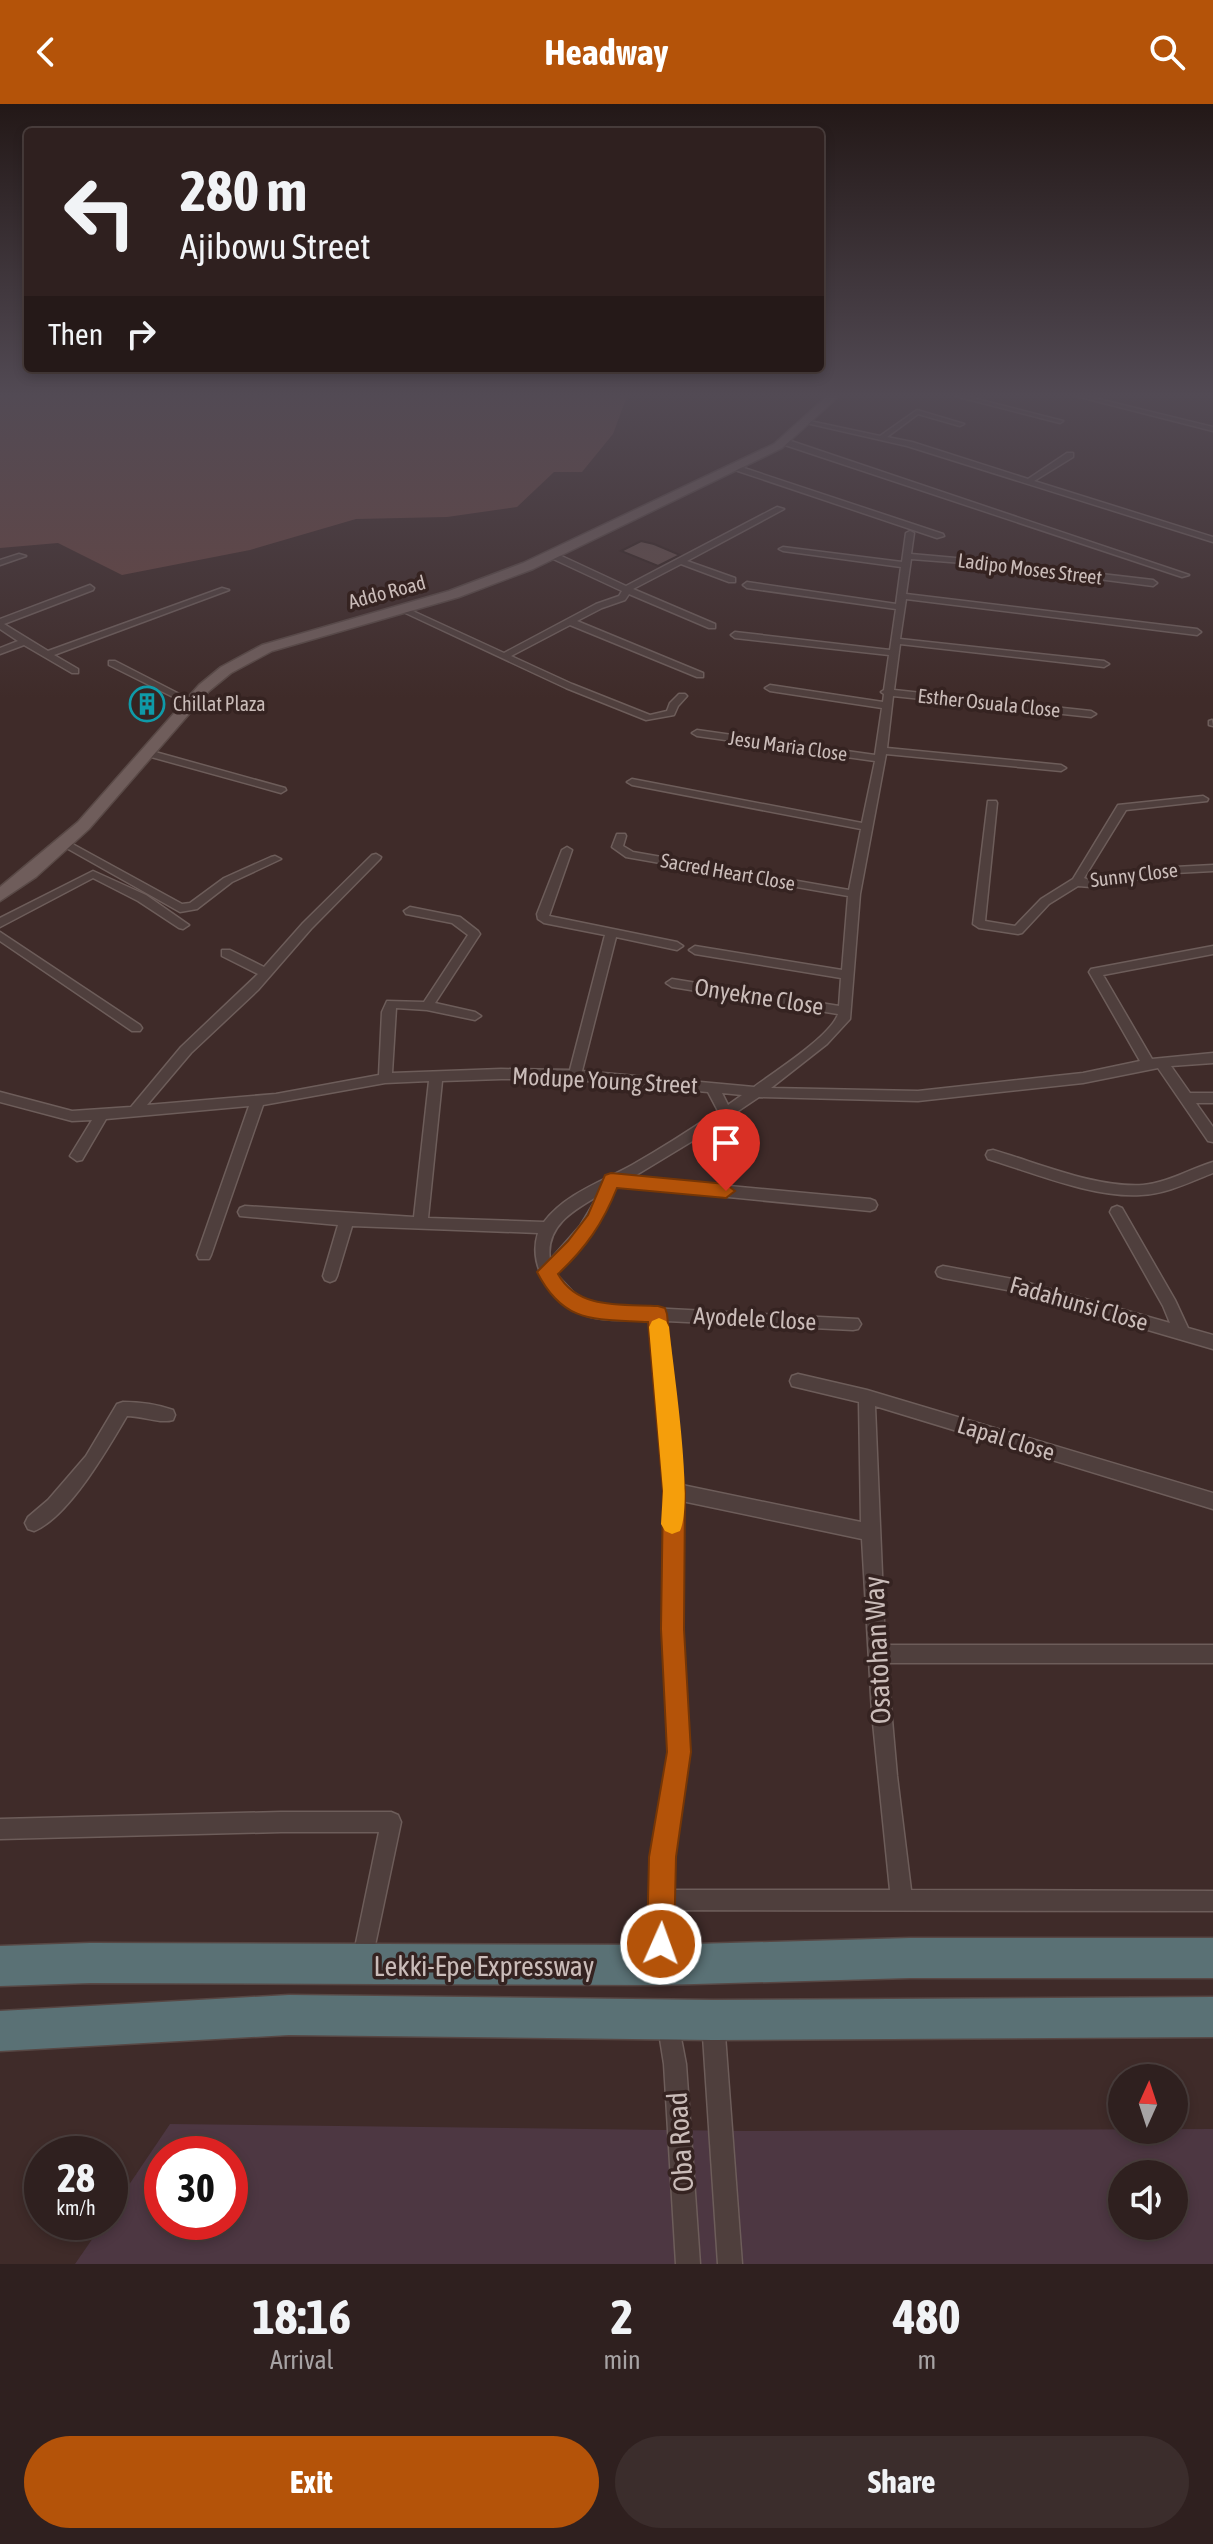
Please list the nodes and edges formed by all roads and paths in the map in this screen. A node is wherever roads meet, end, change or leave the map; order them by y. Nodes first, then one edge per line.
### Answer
1 (660, 497) edge
2 (673, 497) edge
3 (824, 497) edge
4 (950, 497) edge
5 (1075, 497) edge
6 (780, 509) dead end
7 (910, 533) dead end
8 (940, 536) dead end
9 (1213, 540) edge
10 (783, 549) dead end
11 (552, 555) junction
12 (22, 556) dead end
13 (907, 561) junction
14 (682, 562) junction
15 (0, 563) edge
16 (1185, 575) dead end
17 (732, 580) dead end
18 (1153, 583) dead end
19 (747, 585) dead end
20 (90, 588) dead end
21 (627, 589) junction
22 (225, 590) dead end
23 (901, 602) junction
24 (401, 609) junction
25 (571, 622) junction
26 (0, 623) edge
27 (712, 626) dead end
28 (1197, 632) dead end
29 (735, 635) dead end
30 (25, 642) junction
31 (894, 647) junction
32 (0, 651) edge
33 (46, 655) junction
34 (505, 656) junction
35 (112, 663) dead end
36 (1104, 664) dead end
37 (75, 671) dead end
38 (700, 675) dead end
39 (770, 688) dead end
40 (682, 696) dead end
41 (885, 698) junction
42 (184, 699) junction
43 (1091, 714) dead end
44 (697, 733) dead end
45 (148, 753) junction
46 (880, 754) junction
47 (1061, 768) dead end
48 (632, 782) dead end
49 (281, 790) dead end
50 (1203, 799) dead end
51 (992, 803) dead end
52 (865, 827) junction
53 (621, 836) dead end
54 (67, 844) junction
55 (567, 850) dead end
56 (376, 857) dead end
57 (275, 859) dead end
58 (1213, 868) edge
59 (1079, 881) junction
60 (0, 885) edge
61 (854, 894) junction
62 (0, 895) edge
63 (410, 911) dead end
64 (0, 923) edge
65 (183, 925) dead end
66 (611, 933) junction
67 (0, 936) edge
68 (677, 946) dead end
69 (695, 950) dead end
70 (1213, 950) edge
71 (226, 953) dead end
72 (266, 973) junction
73 (847, 975) junction
74 (672, 983) dead end
75 (427, 1006) junction
76 (846, 1011) junction
77 (475, 1016) dead end
78 (136, 1028) dead end
79 (1213, 1058) edge
80 (1154, 1063) junction
81 (575, 1075) junction
82 (436, 1077) junction
83 (385, 1078) junction
84 (712, 1087) junction
85 (760, 1092) junction
86 (0, 1097) edge
87 (1187, 1098) junction
88 (1213, 1098) edge
89 (258, 1100) junction
90 (136, 1110) junction
91 (726, 1113) junction
92 (102, 1114) junction
93 (1213, 1137) edge
94 (993, 1155) dead end
95 (77, 1156) dead end
96 (1213, 1167) edge
97 (611, 1180) junction
98 (870, 1205) dead end
99 (245, 1212) dead end
100 (1117, 1212) dead end
101 (347, 1220) junction
102 (420, 1223) junction
103 (547, 1228) junction
104 (204, 1255) dead end
105 (547, 1272) junction
106 (943, 1272) dead end
107 (330, 1276) dead end
108 (658, 1314) junction
109 (853, 1324) dead end
110 (1182, 1333) junction
111 (1213, 1342) edge
112 (798, 1381) dead end
113 (867, 1397) junction
114 (167, 1415) dead end
115 (674, 1491) junction
116 (1213, 1501) edge
117 (34, 1523) dead end
118 (869, 1532) junction
119 (877, 1654) junction
120 (1213, 1654) edge
121 (0, 1829) edge
122 (662, 1900) junction
123 (902, 1901) junction
124 (1213, 1901) edge
125 (0, 1957) edge
126 (1213, 1958) edge
127 (90, 1963) junction
128 (660, 1965) junction
129 (0, 1966) edge
130 (362, 1966) junction
131 (0, 2013) edge
132 (1213, 2017) edge
133 (220, 2019) junction
134 (668, 2020) junction
135 (713, 2020) junction
136 (0, 2031) edge
137 (688, 2264) edge
138 (730, 2264) edge

1 - 42 main road, Addo Road
2 - 11 main road, Addo Road
3 - 8 street
4 - 16 street
5 - 9 street
6 - 14 street
7 - 13 street
10 - 13 street, Ladipo Moses Street
11 - 21 street
11 - 24 main road, Addo Road
12 - 15 street
13 - 18 street, Ladipo Moses Street
13 - 23 street
14 - 17 street
14 - 21 street
19 - 23 street
20 - 26 street
21 - 25 street
21 - 27 street
22 - 33 street
23 - 28 street
23 - 31 street
24 - 34 street
24 - 45 main road, Addo Road
25 - 34 street
25 - 38 street
26 - 30 street
29 - 31 street
30 - 32 street
30 - 33 street
31 - 36 street
31 - 41 street
33 - 37 street
34 - 40 street
35 - 42 street
39 - 41 street, Esther Osuala Close
41 - 43 street, Esther Osuala Close
41 - 46 street
42 - 60 main road, Addo Road
44 - 46 street, Jesu Maria Close
45 - 49 street
45 - 54 main road, Addo Road
46 - 47 street, Jesu Maria Close
46 - 52 street
48 - 52 street
50 - 59 street, Sunny Close
51 - 59 street
52 - 61 street
53 - 61 street, Sacred Heart Close
54 - 57 street
54 - 62 main road, Addo Road
55 - 66 street
56 - 72 street
58 - 59 street, Sunny Close
61 - 73 street
63 - 75 street
64 - 65 street
66 - 68 street
66 - 81 street
67 - 78 street
69 - 73 street
70 - 80 street
71 - 72 street
72 - 90 street
73 - 76 street
74 - 76 street, Onyekne Close
75 - 77 street
75 - 83 street
76 - 85 street
79 - 80 street, Modupe Young Street
80 - 85 street, Modupe Young Street
80 - 87 street
81 - 82 street, Modupe Young Street
81 - 84 street, Modupe Young Street
82 - 83 street, Modupe Young Street
82 - 102 street
83 - 89 street, Modupe Young Street
84 - 85 street, Modupe Young Street
84 - 91 street
85 - 91 street
86 - 92 street, Modupe Young Street
87 - 88 street
87 - 93 street
89 - 90 street, Modupe Young Street
89 - 104 street
90 - 92 street, Modupe Young Street
91 - 97 street
92 - 95 street
94 - 96 street
97 - 98 street
97 - 103 street
97 - 105 street
99 - 101 street
100 - 110 street
101 - 102 street
101 - 107 street
102 - 103 street
103 - 105 street
105 - 108 street, Ayodele Close
106 - 110 street, Fadahunsi Close
108 - 109 street, Ayodele Close
108 - 115 street
110 - 111 street, Fadahunsi Close
112 - 113 street, Lapal Close
113 - 116 street, Lapal Close
113 - 118 street, Osatohan Way
114 - 117 street
115 - 118 street
115 - 122 street
118 - 119 street, Osatohan Way
119 - 120 street
119 - 123 street, Osatohan Way
121 - 130 street
122 - 123 street
122 - 128 street
123 - 124 street
125 - 127 highway
126 - 128 highway, Lekki-Epe Expressway
127 - 129 highway
127 - 130 highway, Lekki-Epe Expressway
128 - 130 highway, Lekki-Epe Expressway
131 - 133 highway
132 - 135 highway, Lekki-Epe Expressway
133 - 134 highway, Lekki-Epe Expressway
133 - 136 highway
134 - 135 highway, Lekki-Epe Expressway
134 - 137 street, Oba Road
135 - 138 street, Oba Road

